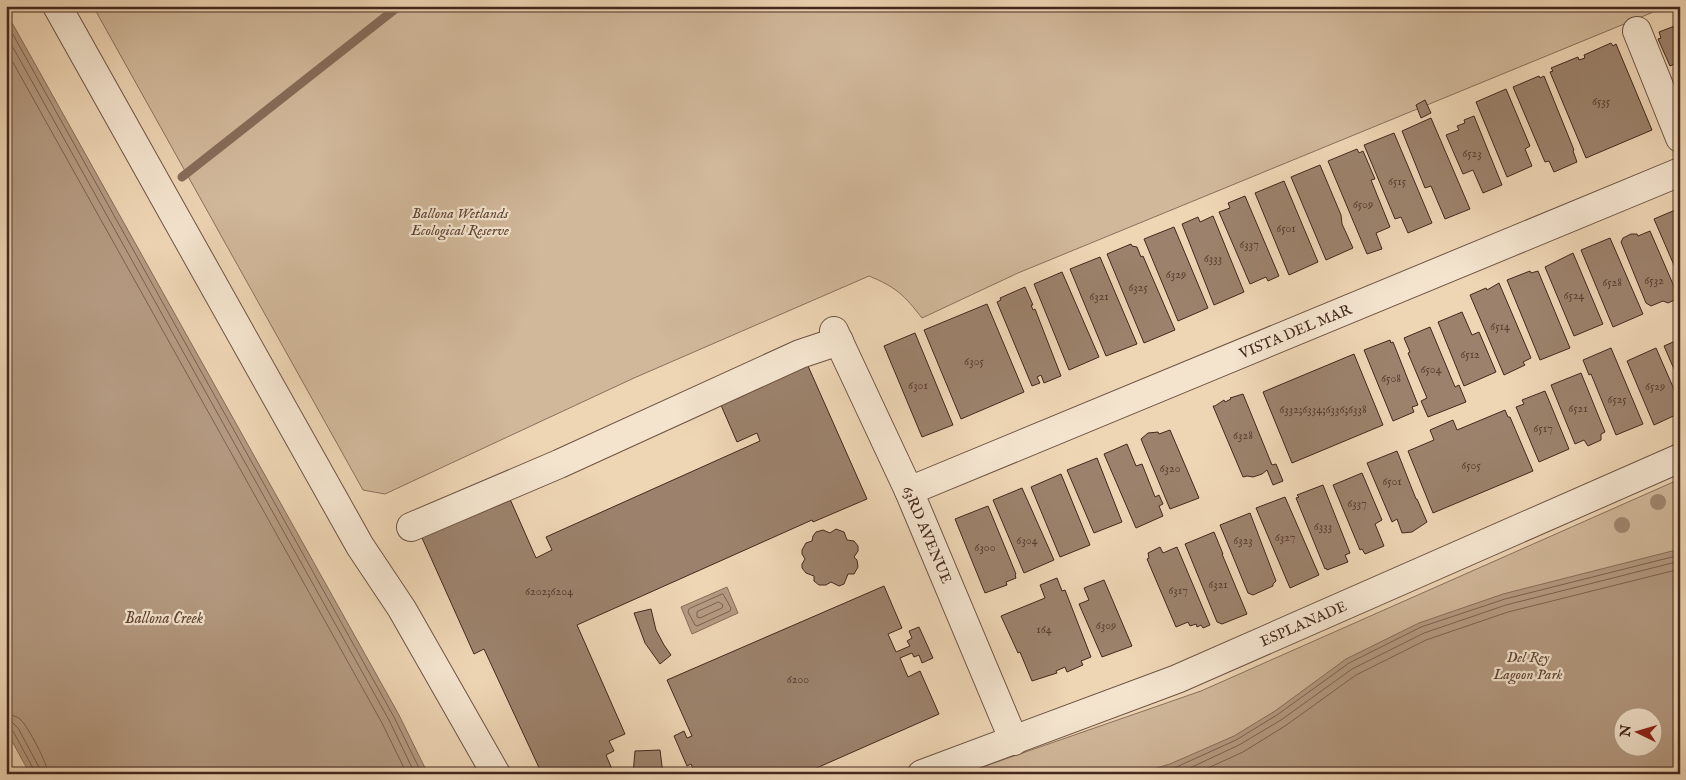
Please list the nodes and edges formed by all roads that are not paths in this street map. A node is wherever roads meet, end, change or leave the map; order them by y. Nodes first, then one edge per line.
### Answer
1 (57, 6) edge
2 (1637, 31) dead end
3 (1680, 138) edge
4 (1680, 172) edge
5 (1680, 458) edge
6 (909, 490) junction
7 (411, 527) dead end
8 (1014, 741) junction
9 (496, 774) edge
10 (922, 774) edge

1 - 9 street
2 - 3 street
4 - 6 street, VISTA DEL MAR
5 - 8 street, ESPLANADE
6 - 7 street, 63RD AVENUE
6 - 8 street, 63RD AVENUE
8 - 10 street, ESPLANADE

